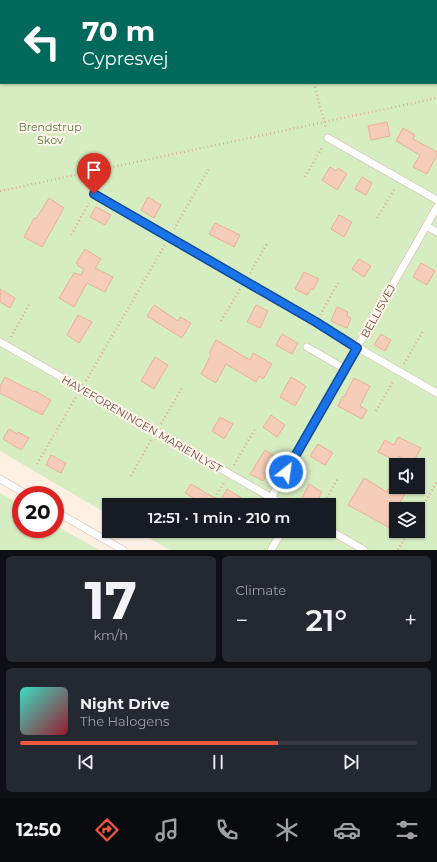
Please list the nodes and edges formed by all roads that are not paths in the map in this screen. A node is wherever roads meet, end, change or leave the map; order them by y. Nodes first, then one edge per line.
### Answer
1 (328, 138) road end
2 (94, 194) road end
3 (437, 200) edge
4 (437, 207) edge
5 (426, 226) junction
6 (437, 232) edge
7 (3, 343) edge
8 (307, 347) dead end
9 (357, 348) junction
10 (346, 369) junction
11 (437, 393) edge
12 (0, 479) edge
13 (12, 486) edge
14 (271, 498) joint
15 (64, 516) edge
16 (336, 534) edge
17 (278, 538) edge
18 (123, 550) edge
19 (271, 550) edge
20 (364, 550) edge

1 - 3 lane
2 - 9 lane
4 - 5 lane, BELLISVEJ
5 - 6 lane
5 - 9 lane, BELLISVEJ
7 - 14 lane, HAVEFORENINGEN MARIENLYST
8 - 10 lane
9 - 10 lane, BELLISVEJ
9 - 11 lane
10 - 14 lane, BELLISVEJ
12 - 13 lane
15 - 18 lane
16 - 20 lane
17 - 19 lane

